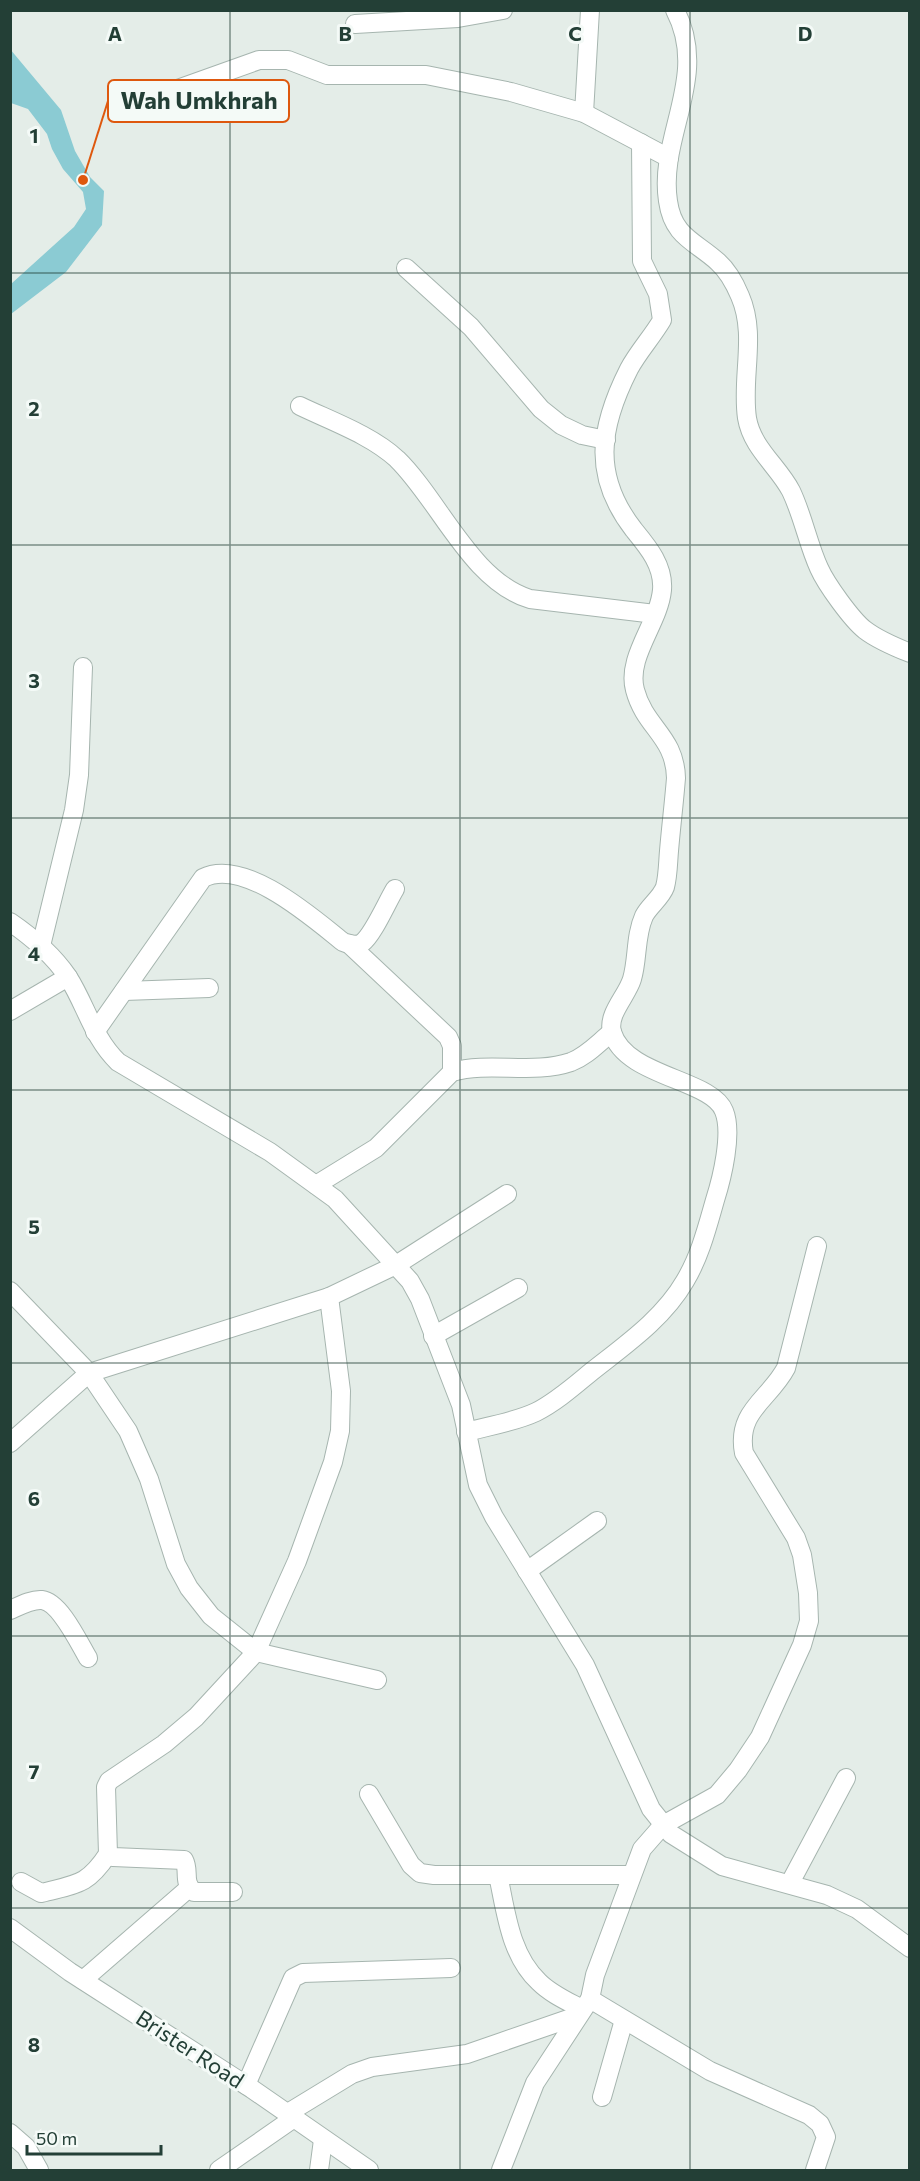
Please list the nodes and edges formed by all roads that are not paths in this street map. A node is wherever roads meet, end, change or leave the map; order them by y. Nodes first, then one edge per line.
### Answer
1 (503, 10) edge
2 (590, 10) edge
3 (675, 10) edge
4 (354, 24) dead end
5 (175, 90) dead end
6 (584, 113) junction
7 (641, 143) junction
8 (669, 158) junction
9 (406, 268) dead end
10 (300, 406) dead end
11 (606, 440) junction
12 (655, 614) junction
13 (909, 653) edge
14 (83, 667) dead end
15 (395, 889) dead end
16 (10, 922) edge
17 (349, 944) junction
18 (41, 946) junction
19 (68, 977) junction
20 (209, 988) dead end
21 (124, 991) junction
22 (10, 1011) edge
23 (95, 1032) junction
24 (612, 1032) junction
25 (452, 1072) junction
26 (316, 1185) junction
27 (507, 1194) dead end
28 (817, 1246) dead end
29 (396, 1265) junction
30 (518, 1288) dead end
31 (10, 1292) edge
32 (329, 1297) junction
33 (433, 1336) junction
34 (89, 1373) junction
35 (466, 1432) junction
36 (10, 1443) edge
37 (597, 1521) dead end
38 (527, 1571) junction
39 (10, 1610) edge
40 (256, 1652) junction
41 (88, 1658) dead end
42 (377, 1680) dead end
43 (846, 1778) dead end
44 (369, 1794) dead end
45 (663, 1825) junction
46 (108, 1854) junction
47 (498, 1875) junction
48 (631, 1875) junction
49 (21, 1882) dead end
50 (790, 1884) junction
51 (189, 1888) junction
52 (233, 1892) dead end
53 (10, 1928) edge
54 (909, 1948) edge
55 (451, 1968) dead end
56 (82, 1980) junction
57 (583, 2008) junction
58 (624, 2020) junction
59 (246, 2085) junction
60 (602, 2097) dead end
61 (291, 2116) junction
62 (10, 2133) edge
63 (323, 2140) junction
64 (39, 2170) edge
65 (219, 2170) edge
66 (319, 2170) edge
67 (369, 2170) edge
68 (501, 2170) edge
69 (815, 2170) edge

1 - 4 street
2 - 6 street
3 - 8 street
5 - 6 street
6 - 7 street
7 - 8 street
7 - 11 street
8 - 13 street
9 - 11 street
10 - 12 street
11 - 12 street
12 - 24 street
14 - 18 street
15 - 17 street
16 - 18 street
17 - 21 street
17 - 25 street
18 - 19 street
19 - 22 street
19 - 23 street
20 - 21 street
21 - 23 street
23 - 26 street
24 - 25 street
24 - 35 street
25 - 26 street
26 - 29 street
27 - 29 street
28 - 45 street
29 - 32 street
29 - 33 street
30 - 33 street
31 - 34 street
32 - 34 street
32 - 40 street
33 - 35 street
34 - 36 street
34 - 40 street
35 - 38 street
37 - 38 street
38 - 45 street
39 - 41 street
40 - 42 street
40 - 46 street
43 - 50 street
44 - 47 street
45 - 48 street
45 - 50 street
46 - 49 street
46 - 51 street
47 - 48 street
47 - 57 street
48 - 57 street
50 - 54 street
51 - 52 street
51 - 56 street
53 - 56 street, Brister Road
55 - 59 street
56 - 59 street, Brister Road
57 - 58 street
57 - 61 street
57 - 68 street
58 - 60 street
58 - 69 street
59 - 61 street, Brister Road
61 - 63 street, Brister Road
61 - 65 street
62 - 64 street
63 - 66 street
63 - 67 street, Brister Road

